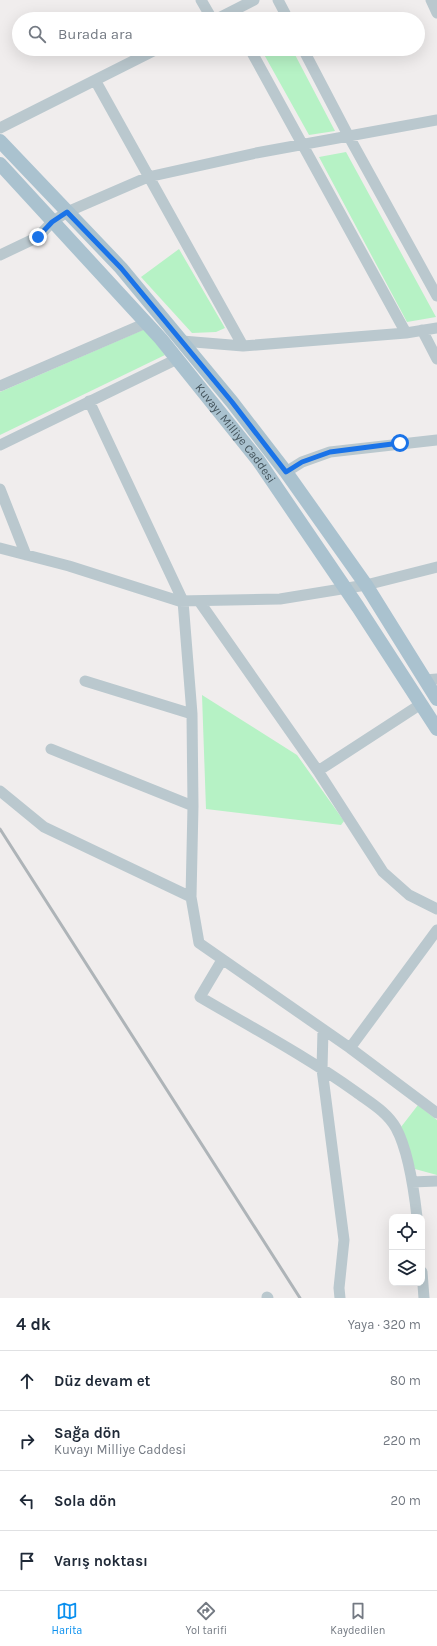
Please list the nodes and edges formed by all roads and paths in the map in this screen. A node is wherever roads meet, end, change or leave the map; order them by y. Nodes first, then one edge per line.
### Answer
1 (201, 0) edge
2 (254, 0) edge
3 (278, 0) edge
4 (430, 0) edge
5 (208, 12) edge
6 (238, 12) edge
7 (284, 12) edge
8 (437, 13) edge
9 (143, 56) edge
10 (254, 56) edge
11 (307, 56) edge
12 (95, 80) junction
13 (437, 120) edge
14 (0, 128) edge
15 (348, 135) junction
16 (0, 141) edge
17 (302, 145) junction
18 (0, 164) edge
19 (148, 177) junction
20 (67, 212) junction
21 (52, 222) junction
22 (0, 255) edge
23 (437, 296) edge
24 (146, 323) junction
25 (437, 328) edge
26 (422, 330) junction
27 (406, 333) junction
28 (182, 341) junction
29 (243, 346) junction
30 (177, 359) junction
31 (437, 359) edge
32 (0, 386) edge
33 (90, 401) junction
34 (437, 440) edge
35 (0, 445) edge
36 (286, 472) junction
37 (0, 489) edge
38 (0, 548) edge
39 (26, 555) junction
40 (437, 567) edge
41 (366, 585) junction
42 (344, 587) junction
43 (199, 600) junction
44 (183, 601) junction
45 (431, 680) edge
46 (85, 682) dead end
47 (437, 699) edge
48 (421, 704) junction
49 (192, 714) junction
50 (437, 729) edge
51 (51, 749) dead end
52 (318, 771) junction
53 (0, 791) edge
54 (193, 806) junction
55 (191, 897) junction
56 (437, 909) edge
57 (437, 930) edge
58 (222, 960) junction
59 (323, 1030) junction
60 (350, 1048) junction
61 (322, 1069) junction
62 (437, 1113) edge
63 (437, 1181) edge
64 (412, 1182) junction
65 (417, 1214) edge
66 (423, 1286) edge
67 (340, 1298) edge
68 (424, 1298) edge

1 - 5 street
2 - 6 street
3 - 7 street
4 - 8 street
9 - 12 street
10 - 17 street
11 - 15 street
12 - 14 street
12 - 19 street
13 - 15 street
15 - 17 street
15 - 23 street
16 - 20 main road, Kuvayı Milliye Caddesi
17 - 19 street
17 - 27 street
18 - 21 main road, Kuvayı Milliye Caddesi
19 - 20 street
19 - 29 street
20 - 21 street
20 - 28 main road, Kuvayı Milliye Caddesi
21 - 22 street
21 - 24 main road, Kuvayı Milliye Caddesi
24 - 30 main road, Kuvayı Milliye Caddesi
24 - 32 street
25 - 26 street
26 - 27 street
26 - 31 street
27 - 29 street
28 - 29 street
28 - 36 main road, Kuvayı Milliye Caddesi
30 - 33 street
30 - 42 main road, Kuvayı Milliye Caddesi
33 - 35 street
33 - 44 street
34 - 36 street
36 - 41 main road, Kuvayı Milliye Caddesi
37 - 39 street
38 - 39 street
39 - 44 street
40 - 41 street
41 - 42 street
41 - 45 main road, Kuvayı Milliye Caddesi
42 - 43 street
42 - 48 main road, Kuvayı Milliye Caddesi
43 - 44 street
43 - 52 street
44 - 49 street
45 - 47 main road, Kuvayı Milliye Caddesi
46 - 49 street
48 - 50 main road, Kuvayı Milliye Caddesi
48 - 52 street
49 - 54 street
51 - 54 street
52 - 56 street
53 - 55 street
54 - 55 street
55 - 58 street
57 - 60 street
58 - 59 street
58 - 61 street
59 - 60 street
59 - 61 street
60 - 62 street
61 - 64 street
61 - 67 street
63 - 64 street
64 - 65 street
66 - 68 street

